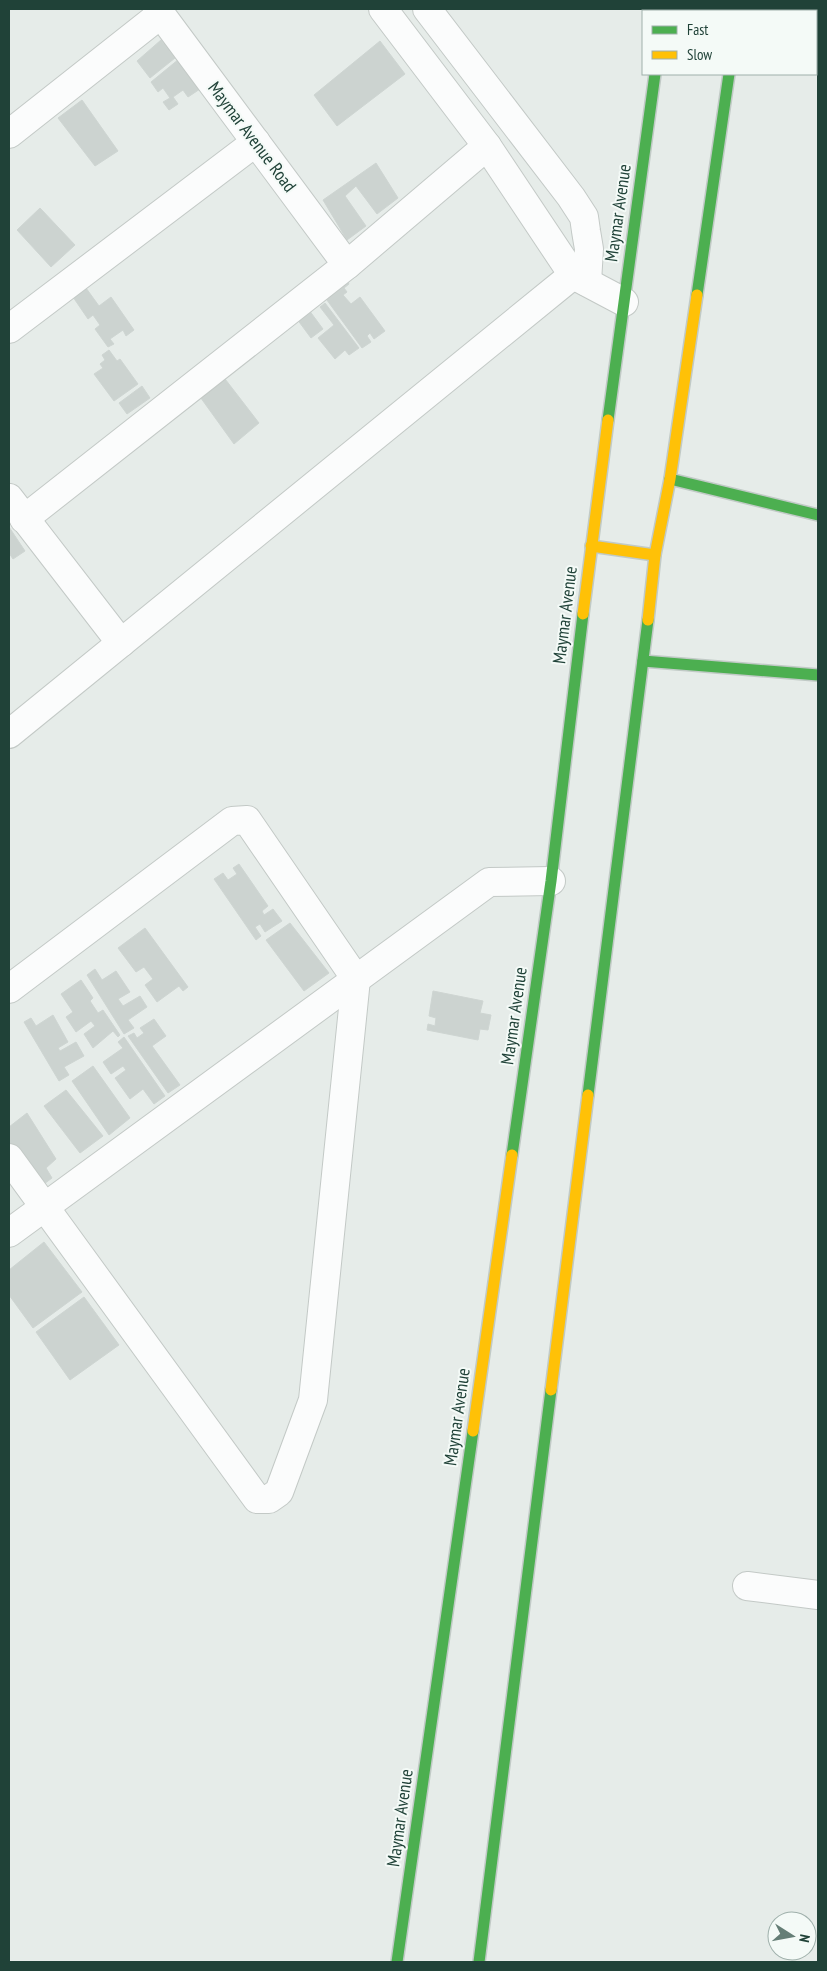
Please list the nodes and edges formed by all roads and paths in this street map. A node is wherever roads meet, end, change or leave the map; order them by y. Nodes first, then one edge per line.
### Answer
1 (383, 9) edge
2 (427, 9) edge
3 (159, 12) edge
4 (655, 75) edge
5 (729, 75) edge
6 (9, 134) edge
7 (256, 142) junction
8 (487, 146) junction
9 (347, 265) junction
10 (580, 279) junction
11 (624, 302) junction
12 (9, 329) edge
13 (670, 479) junction
14 (16, 508) edge
15 (818, 515) edge
16 (590, 546) junction
17 (655, 555) junction
18 (121, 642) junction
19 (643, 662) junction
20 (818, 675) edge
21 (9, 734) edge
22 (550, 881) junction
23 (356, 979) junction
24 (9, 988) edge
25 (9, 1158) edge
26 (45, 1206) junction
27 (9, 1233) edge
28 (747, 1586) dead end
29 (818, 1595) edge
30 (397, 1962) edge
31 (479, 1962) edge

1 - 8 street
2 - 10 street
3 - 6 street
3 - 7 street, Maymar Avenue Road
4 - 11 main road, Maymar Avenue
5 - 13 main road
7 - 9 street, Maymar Avenue Road
7 - 12 street
8 - 9 street
8 - 10 street
9 - 14 street
10 - 11 street
10 - 18 street
11 - 16 main road, Maymar Avenue
13 - 15 main road
13 - 17 main road
14 - 18 street
16 - 17 main road
16 - 22 main road, Maymar Avenue
17 - 19 main road
18 - 21 street
19 - 20 main road
19 - 31 main road
22 - 23 street
22 - 30 main road, Maymar Avenue
23 - 24 street
23 - 26 street
23 - 26 street
25 - 26 street
26 - 27 street
28 - 29 street

